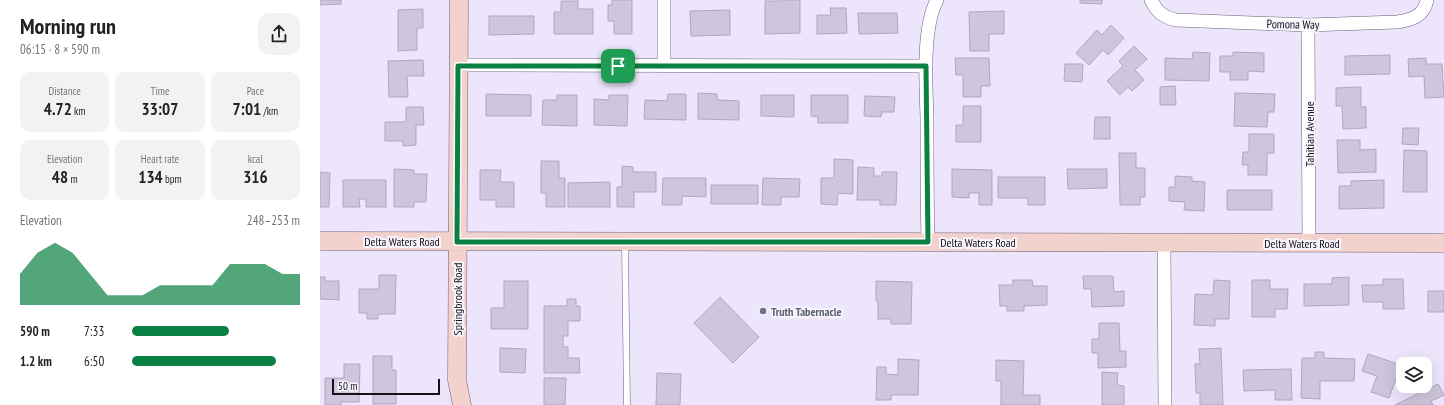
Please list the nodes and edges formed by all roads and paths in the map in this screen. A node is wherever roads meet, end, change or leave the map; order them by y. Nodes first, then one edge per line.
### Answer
1 (459, 0) edge
2 (664, 0) edge
3 (937, 0) edge
4 (1151, 0) edge
5 (1425, 6) edge
6 (1308, 24) junction
7 (458, 66) junction
8 (664, 66) junction
9 (926, 66) junction
10 (320, 241) edge
11 (457, 242) junction
12 (625, 242) junction
13 (928, 242) junction
14 (1164, 243) junction
15 (1310, 243) junction
16 (1444, 243) edge
17 (462, 405) edge
18 (627, 405) edge
19 (1165, 405) edge

1 - 7 main road, Springbrook Road
2 - 8 street
3 - 9 street
4 - 6 street, Pomona Way
5 - 6 street, Pomona Way
6 - 15 street, Tahitian Avenue
7 - 8 street
7 - 11 main road, Springbrook Road
8 - 9 street
9 - 13 street
10 - 11 main road, Delta Waters Road
11 - 12 main road, Delta Waters Road
11 - 17 main road, Springbrook Road
12 - 13 main road, Delta Waters Road
12 - 18 lane
13 - 14 main road, Delta Waters Road
14 - 15 main road, Delta Waters Road
14 - 19 street
15 - 16 main road, Delta Waters Road

